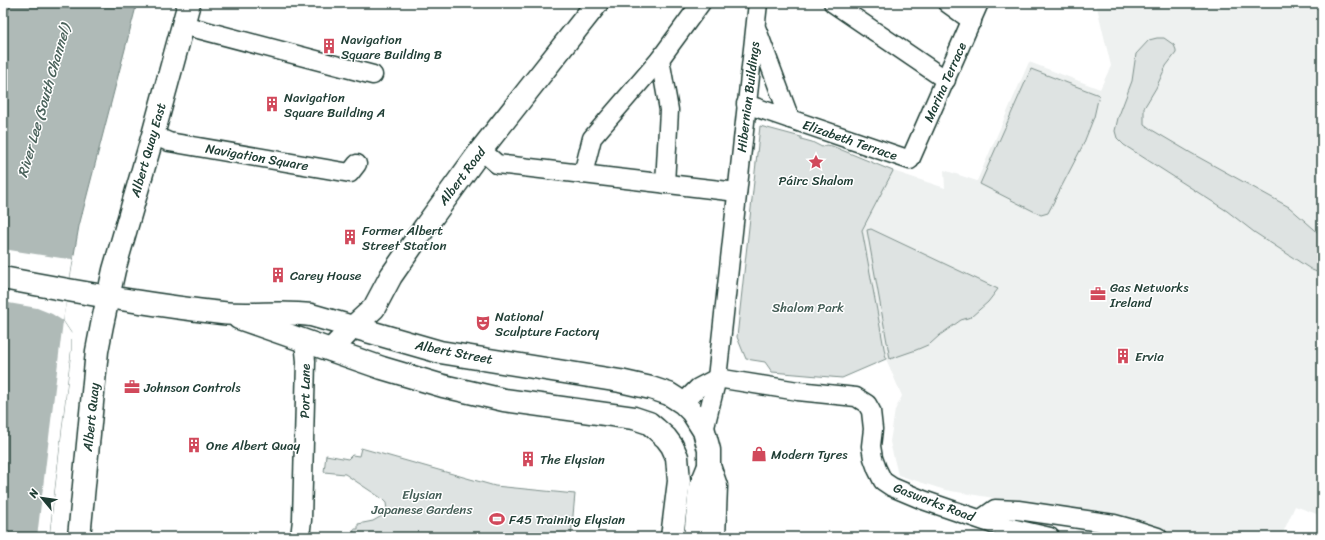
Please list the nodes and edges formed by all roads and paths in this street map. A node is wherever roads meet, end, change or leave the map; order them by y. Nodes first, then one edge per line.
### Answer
1 (189, 3) edge
2 (597, 3) edge
3 (701, 3) edge
4 (758, 3) edge
5 (834, 3) edge
6 (947, 3) edge
7 (979, 3) edge
8 (972, 21) junction
9 (183, 24) junction
10 (756, 28) junction
11 (660, 59) junction
12 (373, 75) dead end
13 (946, 80) junction
14 (746, 104) junction
15 (790, 119) junction
16 (153, 136) junction
17 (481, 150) junction
18 (910, 160) joint
19 (357, 164) dead end
20 (583, 174) junction
21 (665, 184) junction
22 (737, 192) junction
23 (4, 278) edge
24 (108, 297) junction
25 (223, 313) junction
26 (352, 328) junction
27 (304, 341) junction
28 (331, 350) junction
29 (717, 378) junction
30 (682, 403) junction
31 (704, 431) junction
32 (709, 466) junction
33 (981, 520) junction
34 (79, 537) edge
35 (300, 537) edge
36 (672, 537) edge
37 (696, 537) edge
38 (714, 537) edge
39 (1050, 537) edge
40 (1158, 537) edge

1 - 9 main road, Albert Quay East
2 - 17 main road, Albert Road
3 - 11 street
4 - 10 street, Hibernian Buildings
5 - 13 street
6 - 8 street
7 - 8 street, Marina Terrace
8 - 13 street, Marina Terrace
9 - 12 street
9 - 16 main road, Albert Quay East
10 - 14 street, Hibernian Buildings
10 - 15 street, Elizabeth Terrace
11 - 20 street
11 - 21 street
13 - 18 street, Marina Terrace
14 - 15 street, Elizabeth Terrace
14 - 22 street, Hibernian Buildings
15 - 18 street, Elizabeth Terrace
16 - 19 street, Navigation Square
16 - 24 main road, Albert Quay East
17 - 20 street
17 - 26 main road, Albert Road
20 - 21 street
21 - 22 street
22 - 29 street, Hibernian Buildings
23 - 24 main road, Albert Street
24 - 25 main road, Albert Street
24 - 34 main road, Albert Quay
25 - 26 main road, Albert Street
25 - 27 main road, Albert Street
26 - 28 main road, Albert Road
26 - 30 main road, Albert Street
27 - 28 main road, Albert Street
27 - 35 street, Port Lane
28 - 36 main road, Albert Street
29 - 30 street
29 - 31 street, Hibernian Buildings
29 - 33 street, Gasworks Road
30 - 31 main road, Albert Street
31 - 32 main road, Albert Street
32 - 37 main road
32 - 38 main road
33 - 39 street, Gasworks Road
33 - 40 street

